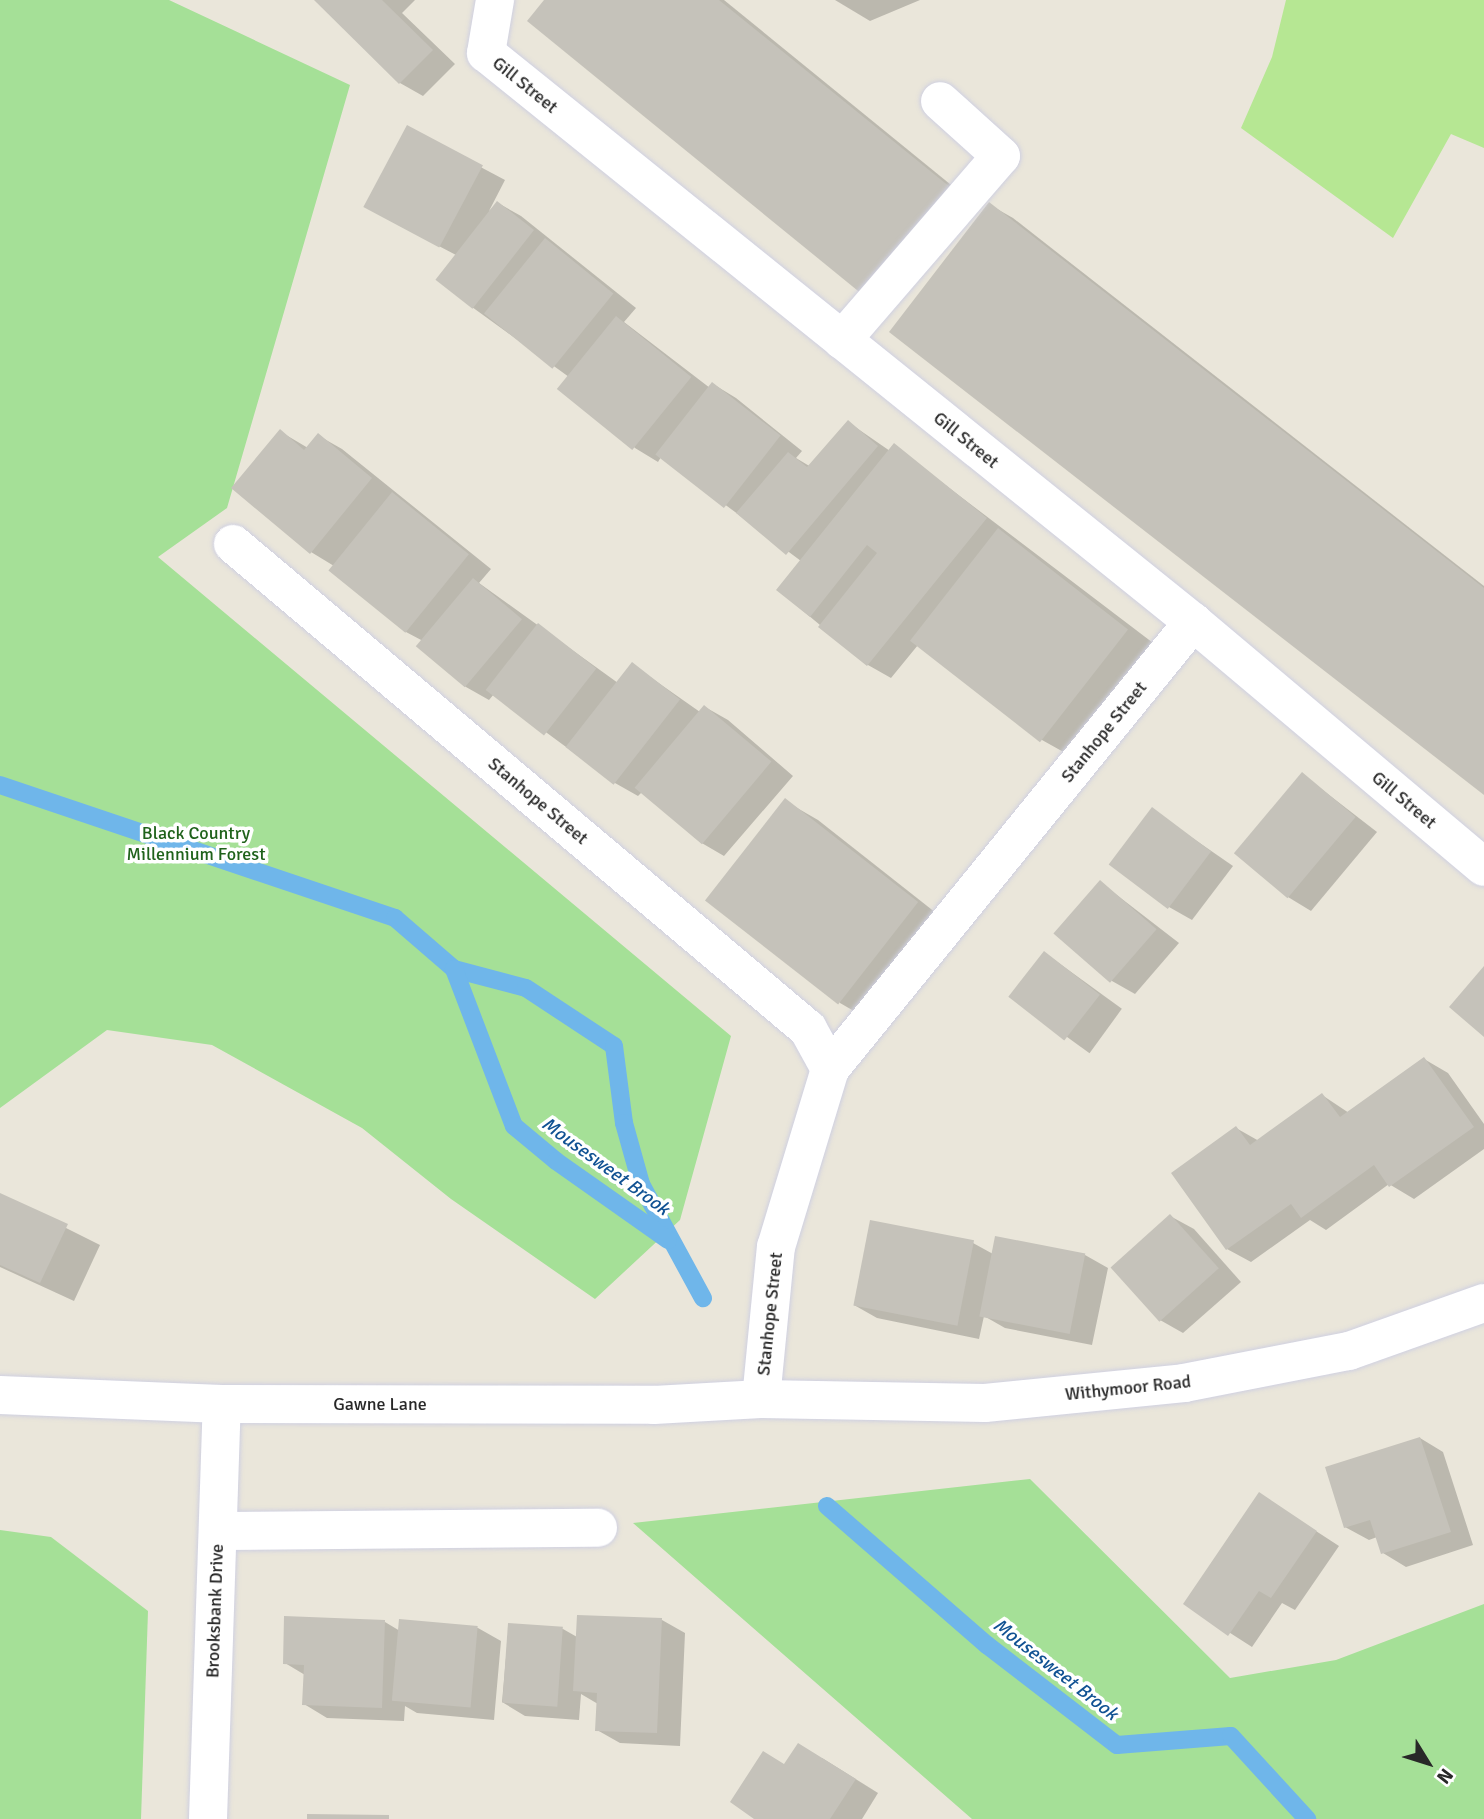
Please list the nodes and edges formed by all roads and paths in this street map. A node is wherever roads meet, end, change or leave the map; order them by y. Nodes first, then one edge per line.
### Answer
1 (495, 0) edge
2 (940, 101) dead end
3 (842, 340) junction
4 (233, 544) dead end
5 (1193, 622) junction
6 (1484, 867) edge
7 (830, 1069) junction
8 (1484, 1303) edge
9 (0, 1395) edge
10 (761, 1399) junction
11 (222, 1404) junction
12 (598, 1528) dead end
13 (218, 1531) junction
14 (208, 1819) edge

1 - 3 street, Gill Street
2 - 3 street
3 - 5 street, Gill Street
4 - 7 street, Stanhope Street
5 - 6 street, Gill Street
5 - 7 street, Stanhope Street
7 - 10 street, Stanhope Street
8 - 10 street, Withymoor Road
9 - 11 street, Gawne Lane
10 - 11 street, Gawne Lane
11 - 13 street, Brooksbank Drive
12 - 13 street
13 - 14 street, Brooksbank Drive

